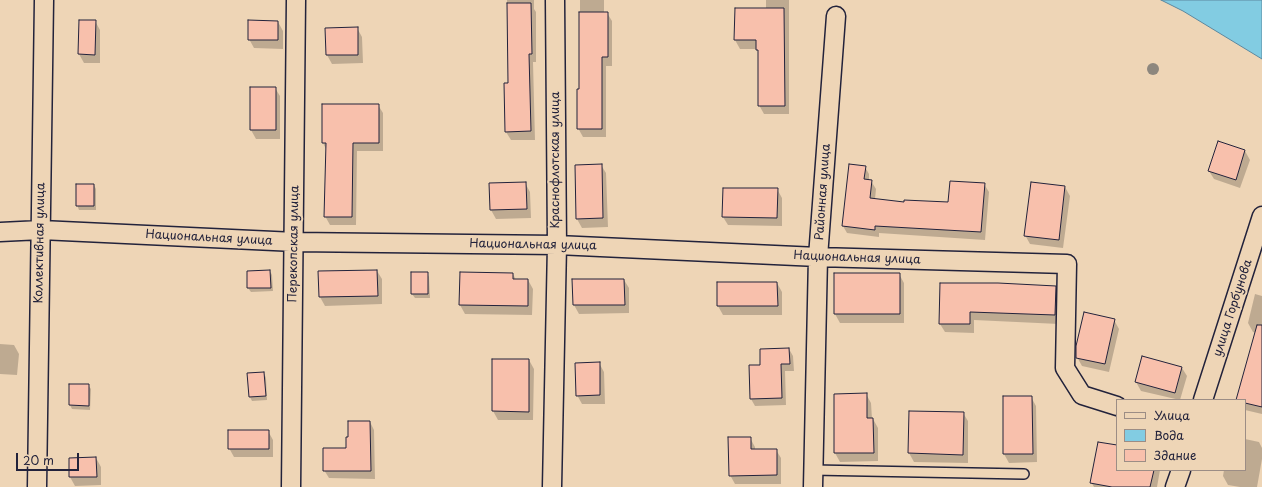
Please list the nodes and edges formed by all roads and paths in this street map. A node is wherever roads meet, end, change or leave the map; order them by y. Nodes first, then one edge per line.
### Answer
1 (44, 0) edge
2 (296, 0) edge
3 (555, 0) edge
4 (836, 16) dead end
5 (1262, 216) edge
6 (41, 230) junction
7 (0, 232) edge
8 (295, 242) junction
9 (557, 245) junction
10 (818, 257) junction
11 (1203, 399) edge
12 (1116, 406) edge
13 (1181, 471) edge
14 (1024, 474) dead end
15 (813, 478) edge
16 (37, 487) edge
17 (291, 487) edge
18 (552, 487) edge
19 (1175, 487) edge

1 - 6 street, Коллективная улица
2 - 8 street, Перекопская улица
3 - 9 street, Краснофлотская улица
4 - 10 street, Районная улица
5 - 11 street, улица Горбунова
6 - 7 street, Национальная улица
6 - 8 street, Национальная улица
6 - 16 street, Коллективная улица
8 - 9 street, Национальная улица
8 - 17 street, Перекопская улица
9 - 10 street, Национальная улица
9 - 18 street, Краснофлотская улица
10 - 12 street, Национальная улица
10 - 15 street, Районная улица
13 - 19 street
14 - 15 lane

